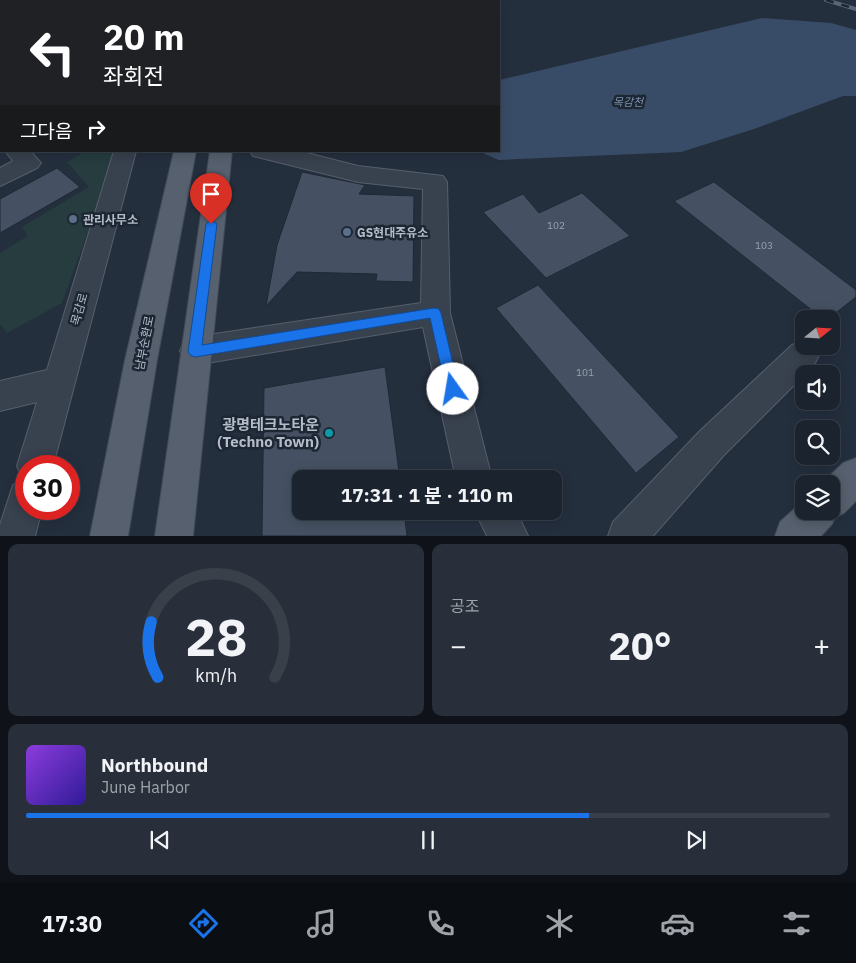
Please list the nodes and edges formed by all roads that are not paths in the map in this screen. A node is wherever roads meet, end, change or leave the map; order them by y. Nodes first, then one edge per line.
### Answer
1 (17, 152) edge
2 (125, 152) edge
3 (185, 152) edge
4 (221, 152) edge
5 (266, 152) edge
6 (0, 178) edge
7 (434, 313) junction
8 (195, 352) junction
9 (803, 356) dead end
10 (58, 382) junction
11 (0, 396) edge
12 (38, 455) edge
13 (472, 470) edge
14 (856, 476) edge
15 (840, 491) edge
16 (20, 520) edge
17 (499, 520) edge
18 (810, 520) edge
19 (16, 536) edge
20 (109, 536) edge
21 (174, 536) edge
22 (509, 536) edge
23 (627, 536) edge
24 (794, 536) edge

1 - 6 street
2 - 10 street, 목감로
3 - 20 main road, 남부순환로
4 - 8 main road
5 - 7 street
7 - 8 street
7 - 13 street
8 - 21 main road
9 - 23 street
10 - 11 street
10 - 12 street, 목감로
14 - 15 main road
16 - 19 street
17 - 22 street
18 - 24 main road

